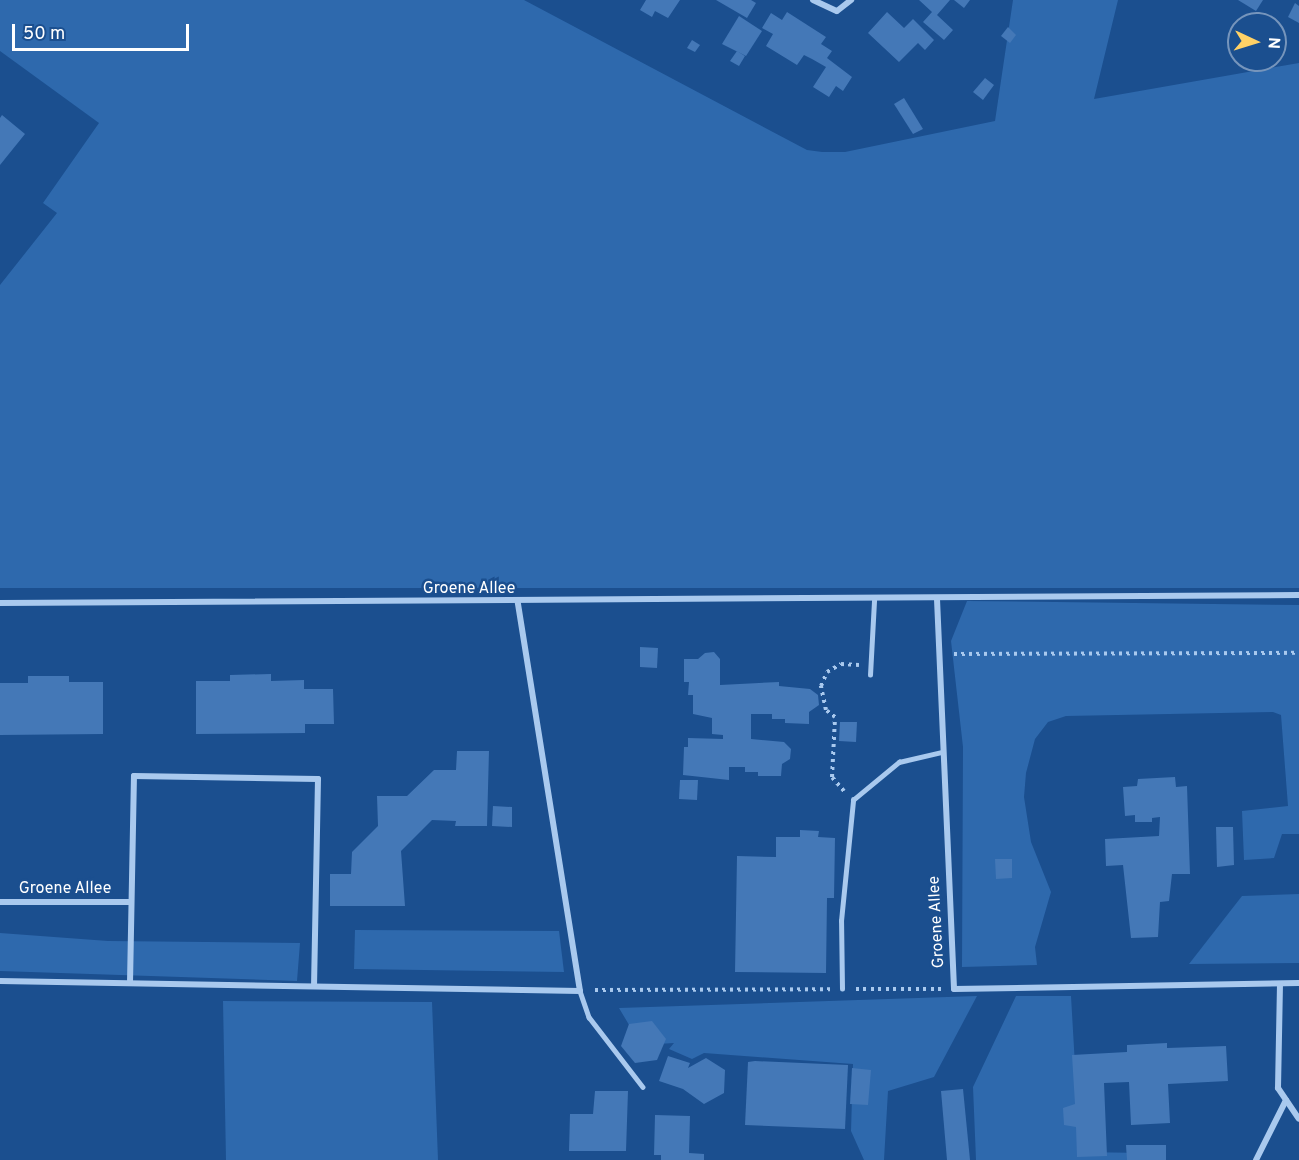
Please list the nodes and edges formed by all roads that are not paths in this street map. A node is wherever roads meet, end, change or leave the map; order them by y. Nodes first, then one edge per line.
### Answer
1 (813, 0) edge
2 (851, 0) edge
3 (1299, 595) edge
4 (937, 599) junction
5 (874, 600) junction
6 (518, 602) junction
7 (0, 603) edge
8 (870, 675) dead end
9 (942, 753) junction
10 (0, 902) edge
11 (130, 902) junction
12 (0, 981) edge
13 (130, 983) junction
14 (1299, 983) edge
15 (1280, 984) junction
16 (314, 986) junction
17 (842, 989) road end
18 (580, 991) junction
19 (643, 1087) dead end
20 (1286, 1101) junction
21 (1299, 1119) edge
22 (1256, 1160) edge

1 - 2 street
3 - 4 street, Groene Allee
4 - 5 street, Groene Allee
4 - 9 street, Groene Allee
5 - 6 street, Groene Allee
5 - 8 lane
6 - 7 street, Groene Allee
6 - 18 street
9 - 15 street, Groene Allee
9 - 17 lane
10 - 11 street, Groene Allee
11 - 13 street
11 - 16 street
12 - 13 street
13 - 16 street
14 - 15 street, Groene Allee
15 - 20 street
16 - 18 street
18 - 19 lane
20 - 21 street
20 - 22 street

